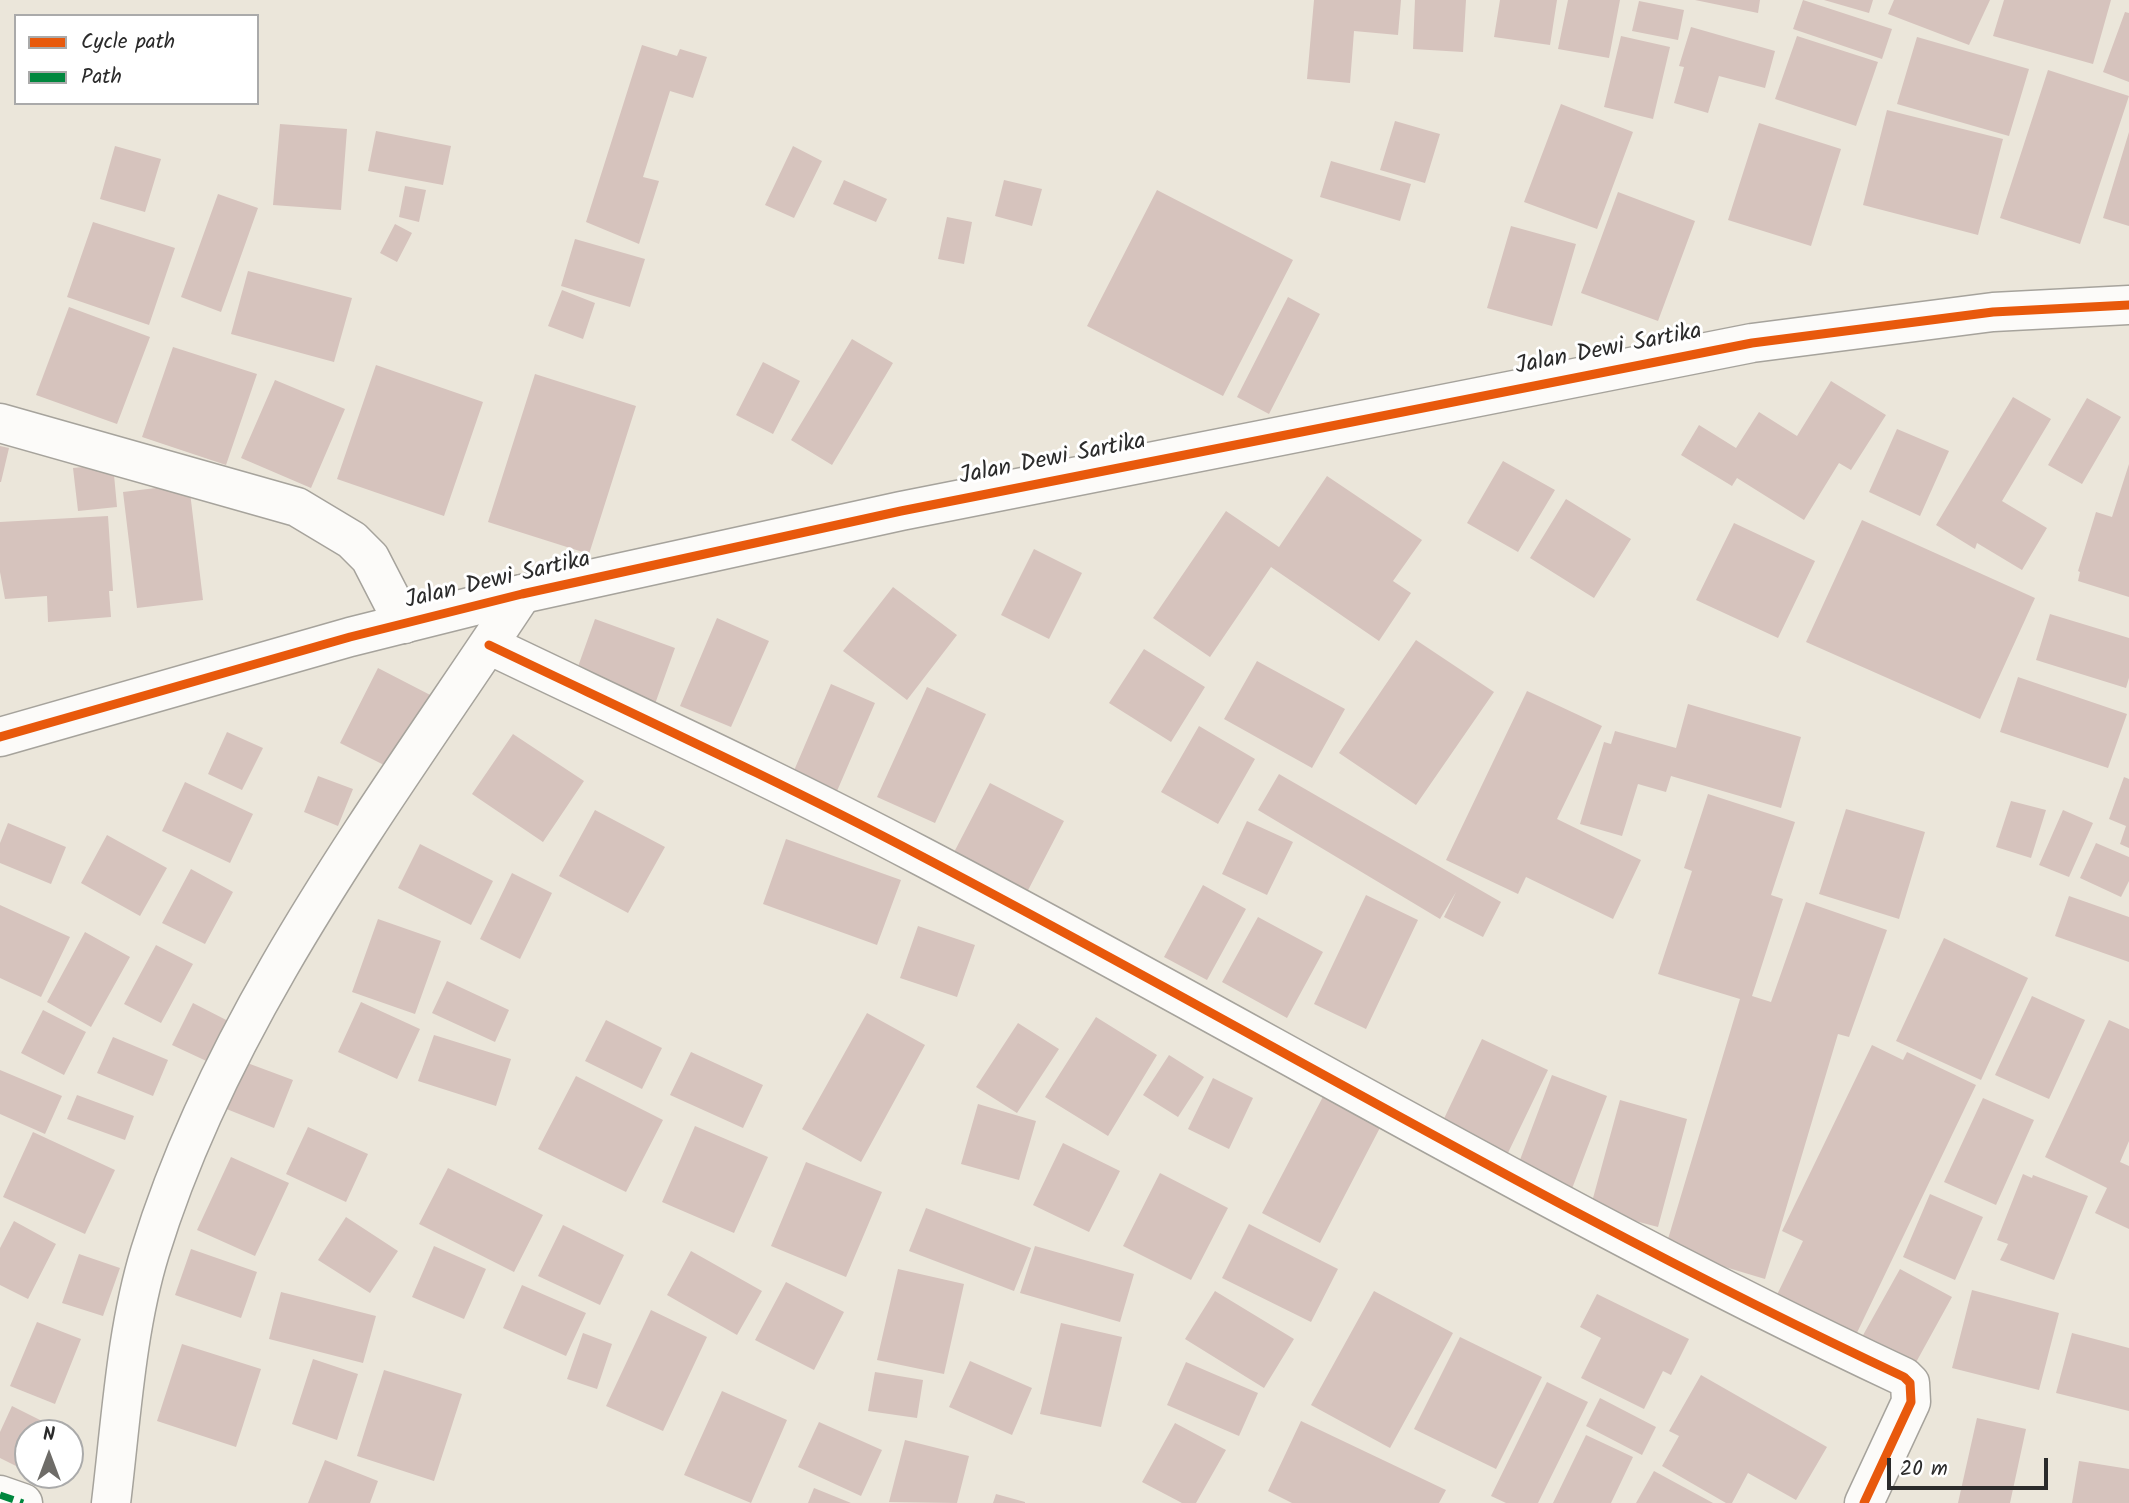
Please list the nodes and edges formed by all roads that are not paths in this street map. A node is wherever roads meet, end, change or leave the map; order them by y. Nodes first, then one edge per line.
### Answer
1 (2129, 305) edge
2 (0, 423) edge
3 (523, 594) junction
4 (404, 624) junction
5 (489, 645) junction
6 (0, 737) edge
7 (0, 1495) edge
8 (23, 1503) edge
9 (111, 1503) edge
10 (1864, 1503) edge

1 - 3 street, Jalan Dewi Sartika
2 - 4 street
3 - 4 street, Jalan Dewi Sartika
3 - 5 street
4 - 6 street, Jalan Dewi Sartika
5 - 9 street
5 - 10 street
7 - 8 street

